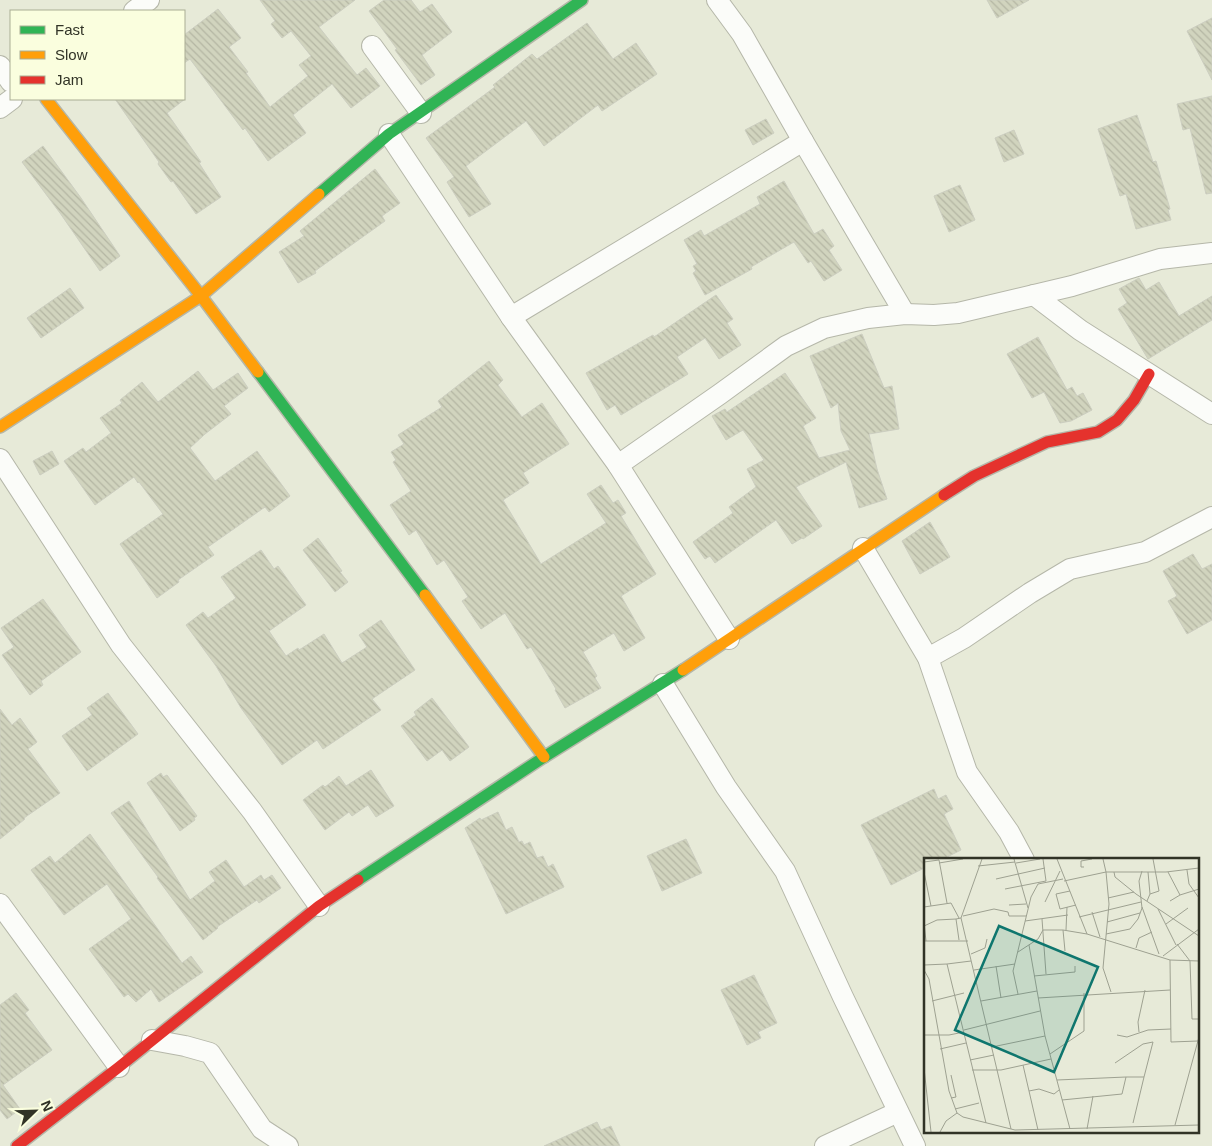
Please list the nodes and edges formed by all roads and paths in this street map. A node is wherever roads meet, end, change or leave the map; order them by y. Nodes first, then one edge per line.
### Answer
1 (149, 0) edge
2 (717, 0) edge
3 (576, 2) edge
4 (135, 10) edge
5 (372, 46) dead end
6 (0, 66) edge
7 (10, 81) edge
8 (11, 100) edge
9 (47, 100) edge
10 (0, 108) edge
11 (421, 113) junction
12 (389, 134) junction
13 (803, 141) junction
14 (1212, 253) edge
15 (1034, 295) junction
16 (200, 296) junction
17 (905, 314) junction
18 (510, 317) junction
19 (1149, 374) junction
20 (1212, 414) edge
21 (0, 427) edge
22 (0, 459) edge
23 (618, 465) junction
24 (1212, 517) edge
25 (863, 548) junction
26 (728, 639) junction
27 (928, 658) junction
28 (663, 684) junction
29 (544, 757) junction
30 (1023, 858) edge
31 (0, 904) edge
32 (318, 906) junction
33 (152, 1040) junction
34 (119, 1067) junction
35 (898, 1112) junction
36 (17, 1146) edge
37 (288, 1146) edge
38 (825, 1146) edge
39 (915, 1146) edge

1 - 4 street
2 - 13 street
3 - 11 street
5 - 11 street
6 - 7 street
8 - 10 street
9 - 16 street
11 - 12 street
12 - 16 street
12 - 18 street
13 - 17 street
13 - 18 street
14 - 15 street
15 - 17 street
15 - 19 street
16 - 21 street
16 - 29 street
17 - 23 street
18 - 23 street
19 - 20 street
19 - 25 street
22 - 32 street
23 - 26 street
24 - 27 street
25 - 26 street
25 - 27 street
26 - 28 street
27 - 30 street
28 - 29 street
28 - 35 street
29 - 32 street
31 - 34 street
32 - 33 street
33 - 34 street
33 - 37 street
34 - 36 street
35 - 38 street
35 - 39 street

